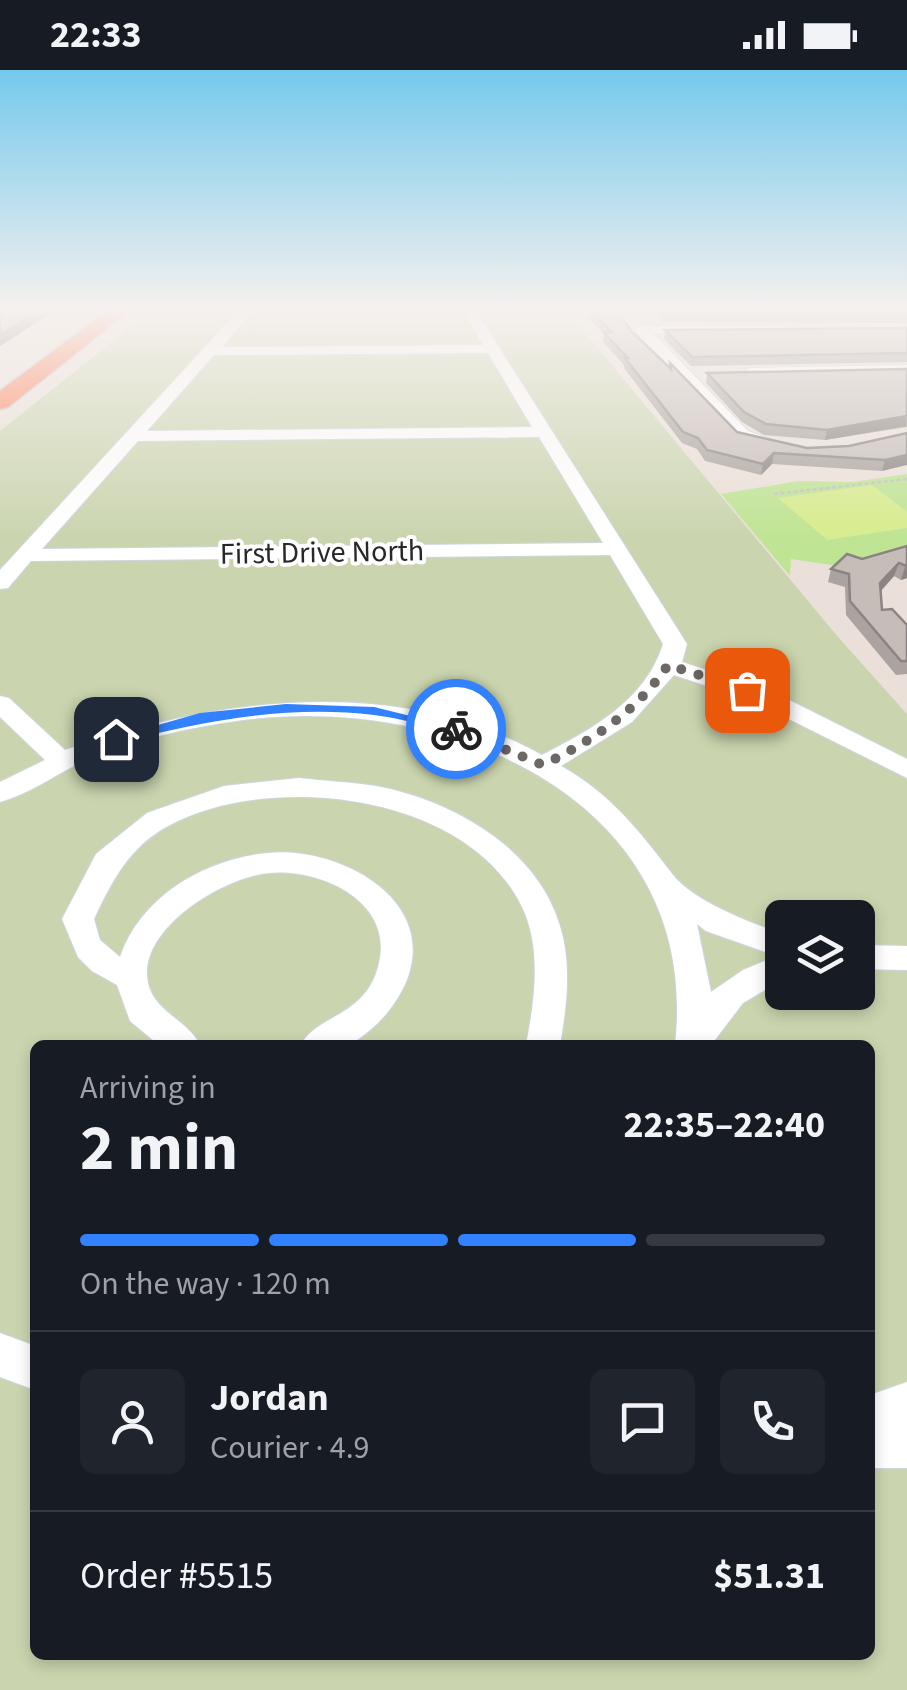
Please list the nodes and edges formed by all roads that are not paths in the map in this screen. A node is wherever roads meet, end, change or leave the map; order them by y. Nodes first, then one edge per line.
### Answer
1 (21, 387) edge
2 (176, 387) edge
3 (518, 387) edge
4 (702, 387) edge
5 (0, 402) edge
6 (546, 432) junction
7 (132, 436) junction
8 (792, 450) edge
9 (618, 549) junction
10 (26, 555) junction
11 (0, 583) edge
12 (668, 665) junction
13 (0, 704) edge
14 (60, 761) junction
15 (543, 765) junction
16 (907, 770) edge
17 (0, 793) edge
18 (656, 870) junction
19 (765, 940) edge
20 (875, 957) edge
21 (907, 958) edge
22 (765, 975) edge
23 (132, 977) junction
24 (174, 1040) edge
25 (327, 1040) edge
26 (544, 1040) edge
27 (694, 1040) edge
28 (696, 1040) edge
29 (0, 1355) edge
30 (30, 1366) edge
31 (907, 1404) edge
32 (875, 1416) edge
33 (875, 1445) edge
34 (907, 1446) edge

1 - 5 highway
2 - 7 street
3 - 6 street
4 - 8 street
6 - 7 street
6 - 9 street
7 - 10 street
9 - 10 street, First Drive North
9 - 12 street
10 - 11 street
12 - 15 street
12 - 16 street
13 - 14 street
14 - 15 street
14 - 17 street
15 - 18 street
18 - 19 street
18 - 27 street
20 - 21 street
22 - 28 street
23 - 24 street
23 - 25 street
23 - 26 street
29 - 30 street
31 - 32 street
33 - 34 street

